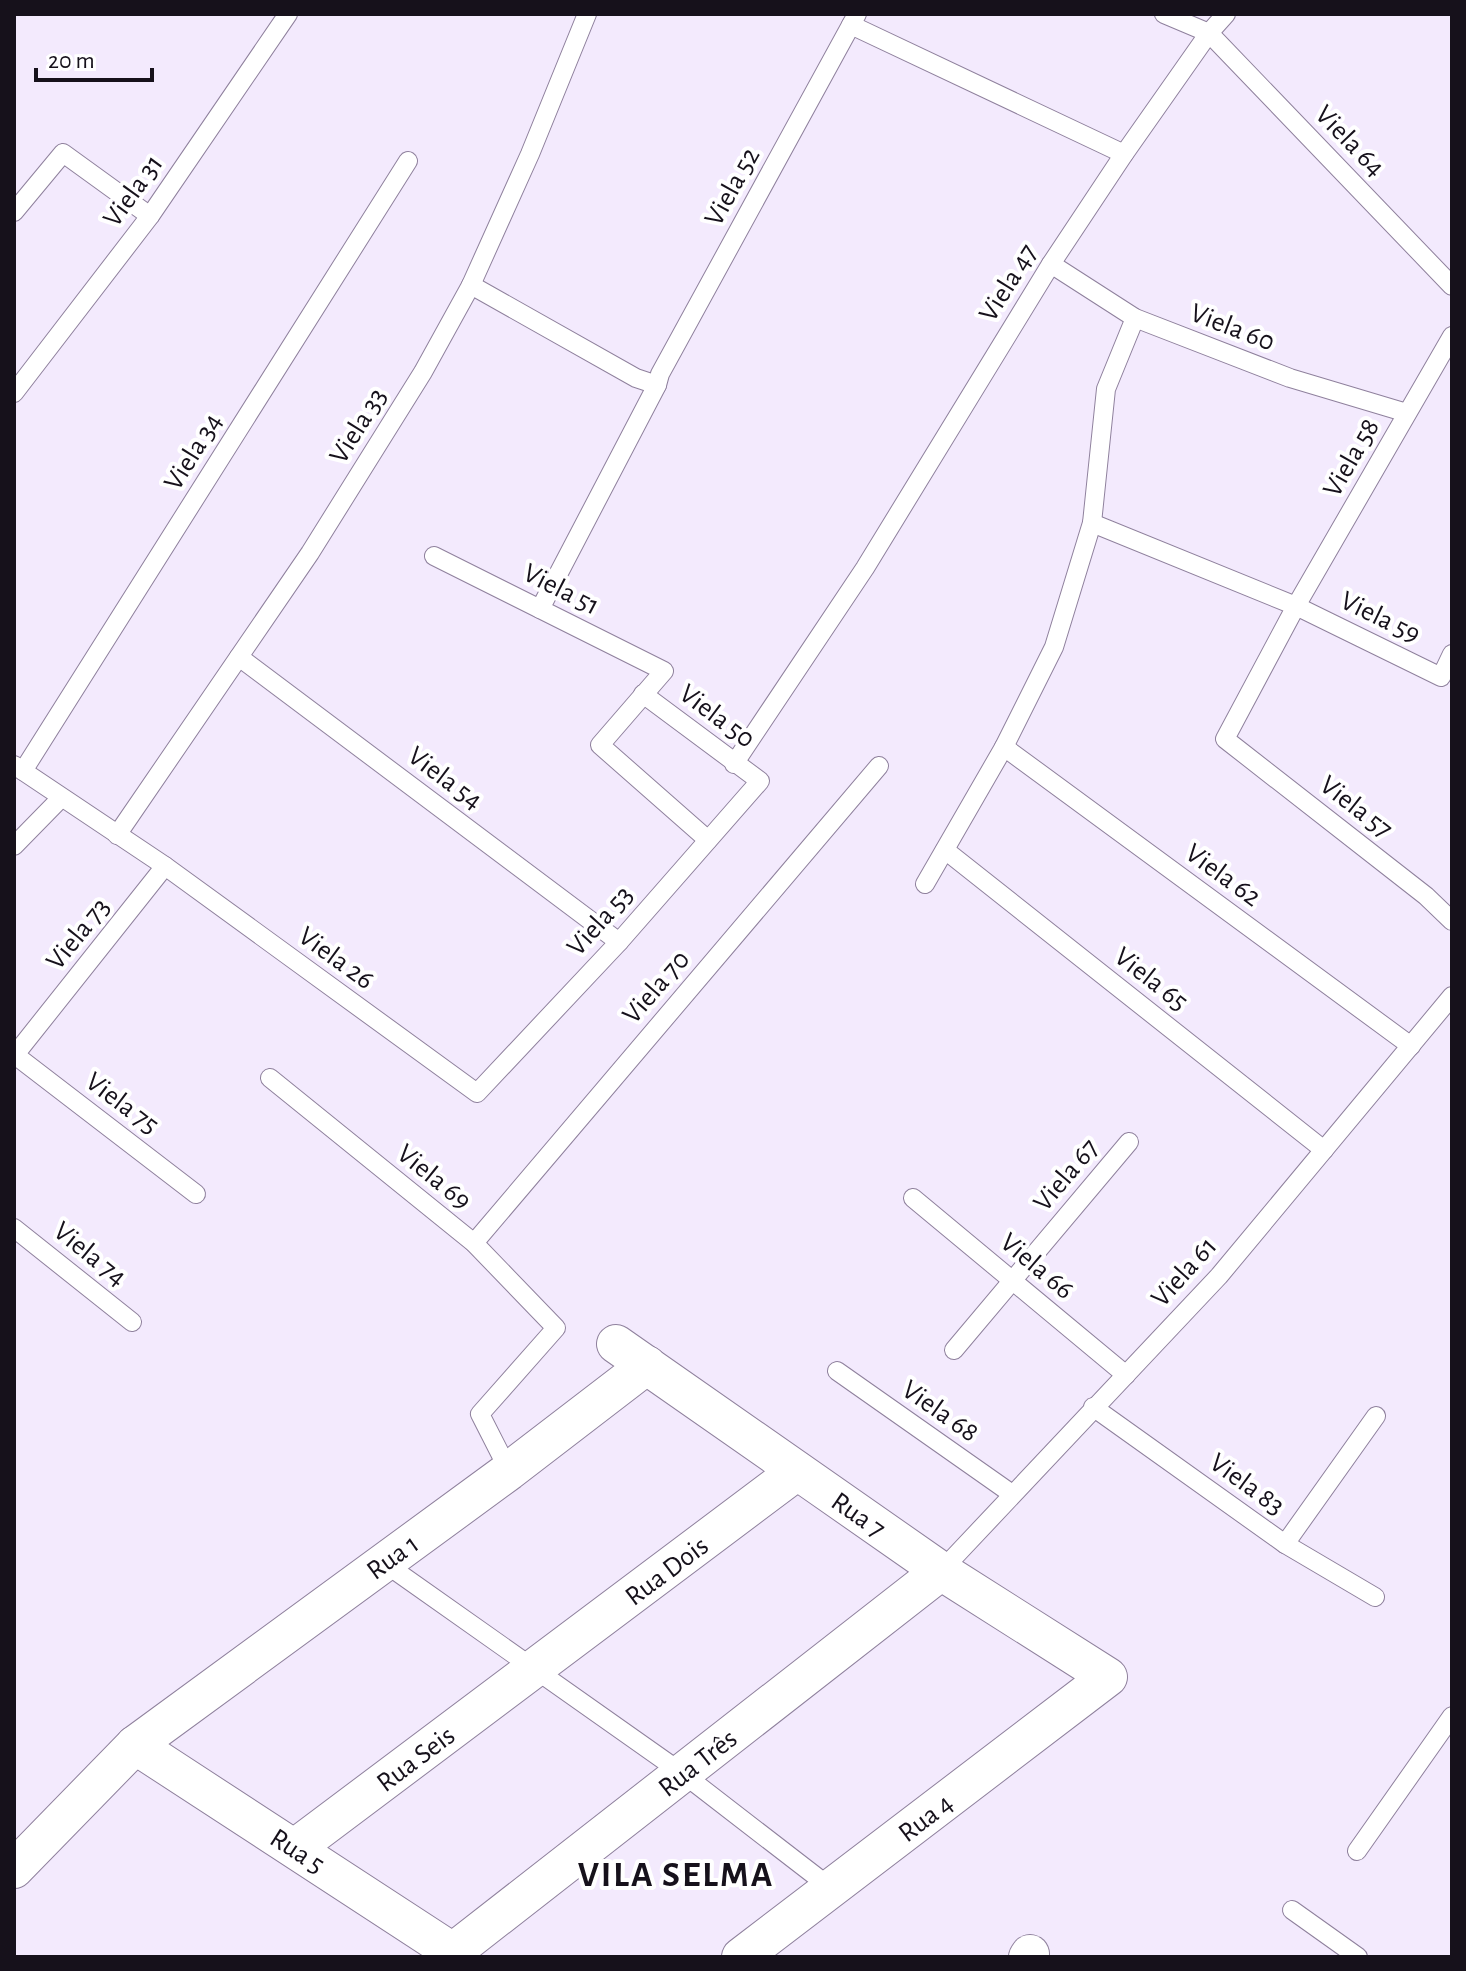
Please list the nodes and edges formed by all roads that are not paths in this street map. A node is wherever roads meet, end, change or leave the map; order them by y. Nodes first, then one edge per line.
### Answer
1 (587, 14) edge
2 (1164, 14) edge
3 (1226, 14) edge
4 (279, 17) edge
5 (854, 19) edge
6 (1209, 33) junction
7 (1124, 154) junction
8 (408, 161) dead end
9 (14, 212) edge
10 (150, 216) junction
11 (1051, 264) junction
12 (471, 285) junction
13 (1452, 286) edge
14 (1135, 318) junction
15 (1452, 336) edge
16 (657, 385) junction
17 (14, 393) edge
18 (1407, 413) junction
19 (1092, 523) junction
20 (434, 556) dead end
21 (1296, 606) junction
22 (540, 609) junction
23 (1452, 654) edge
24 (239, 657) junction
25 (643, 694) junction
26 (1225, 739) joint
27 (1004, 747) junction
28 (734, 764) junction
29 (879, 766) dead end
30 (18, 768) edge
31 (760, 781) joint
32 (61, 798) junction
33 (117, 835) junction
34 (708, 840) junction
35 (14, 846) edge
36 (945, 850) junction
37 (165, 866) junction
38 (925, 884) dead end
39 (1452, 921) edge
40 (619, 942) junction
41 (1452, 996) edge
42 (1411, 1046) junction
43 (14, 1055) edge
44 (270, 1078) dead end
45 (477, 1093) joint
46 (1129, 1142) dead end
47 (1324, 1150) junction
48 (196, 1194) dead end
49 (913, 1198) dead end
50 (14, 1228) edge
51 (474, 1243) junction
52 (1012, 1280) junction
53 (132, 1322) dead end
54 (616, 1344) dead end
55 (954, 1350) dead end
56 (647, 1365) junction
57 (837, 1371) dead end
58 (1126, 1375) junction
59 (1093, 1407) junction
60 (1376, 1416) dead end
61 (509, 1471) junction
62 (797, 1471) junction
63 (1012, 1494) junction
64 (1285, 1544) junction
65 (383, 1562) junction
66 (941, 1571) junction
67 (1375, 1597) dead end
68 (535, 1668) junction
69 (1108, 1677) joint
70 (1452, 1716) edge
71 (135, 1745) junction
72 (682, 1773) junction
73 (295, 1848) junction
74 (1357, 1851) dead end
75 (14, 1869) edge
76 (831, 1888) junction
77 (1292, 1910) dead end
78 (456, 1954) edge
79 (741, 1957) edge
80 (1358, 1957) edge

1 - 12 lane, Viela 33
2 - 6 lane
3 - 6 lane, Viela 47
4 - 10 lane, Viela 31
5 - 7 lane
5 - 16 lane, Viela 52
6 - 7 lane, Viela 47
6 - 13 lane, Viela 64
7 - 11 lane, Viela 47
8 - 30 lane, Viela 34
9 - 10 lane
10 - 17 lane, Viela 31
11 - 14 lane, Viela 60
11 - 28 lane, Viela 47
12 - 16 lane
12 - 24 lane, Viela 33
14 - 18 lane, Viela 60
14 - 19 lane
15 - 18 lane, Viela 58
16 - 22 lane, Viela 52
18 - 21 lane, Viela 58
19 - 21 lane, Viela 59
19 - 27 lane
20 - 22 lane, Viela 51
21 - 23 lane, Viela 59
21 - 26 lane, Viela 58
22 - 25 lane, Viela 51
24 - 33 lane, Viela 33
24 - 40 lane, Viela 54
25 - 28 lane, Viela 50
25 - 34 lane
26 - 39 lane, Viela 57
27 - 36 lane
27 - 42 lane, Viela 62
28 - 31 lane, Viela 50
29 - 51 lane, Viela 70
30 - 32 lane, Viela 26
31 - 34 lane, Viela 53
32 - 33 lane, Viela 26
32 - 35 lane
33 - 37 lane, Viela 26
34 - 40 lane, Viela 53
36 - 38 lane
36 - 47 lane, Viela 65
37 - 43 lane, Viela 73
37 - 45 lane, Viela 26
40 - 45 lane, Viela 53
41 - 42 lane, Viela 61
42 - 47 lane, Viela 61
43 - 48 lane, Viela 75
44 - 51 lane, Viela 69
46 - 52 lane, Viela 67
47 - 58 lane, Viela 61
49 - 52 lane, Viela 66
50 - 53 lane, Viela 74
51 - 61 lane, Viela 69
52 - 55 lane, Viela 67
52 - 58 lane, Viela 66
54 - 56 street, Rua 7
56 - 61 street, Rua 1
56 - 62 street, Rua 7
57 - 63 lane, Viela 68
58 - 59 lane, Viela 61
59 - 63 lane, Viela 61
59 - 64 lane, Viela 83
60 - 64 lane
61 - 65 street, Rua 1
62 - 66 street, Rua 7
62 - 68 street, Rua Dois
63 - 66 lane, Viela 61
64 - 67 lane, Viela 83
65 - 68 lane
65 - 71 street, Rua 1
66 - 69 street, Rua 7
66 - 72 street, Rua Três
68 - 72 lane
68 - 73 street, Rua Seis
69 - 76 street, Rua 4
70 - 74 lane
71 - 73 street, Rua 5
71 - 75 street, Rua 1
72 - 76 lane
72 - 78 street, Rua Três
73 - 78 street, Rua 5
76 - 79 street, Rua 4
77 - 80 lane

